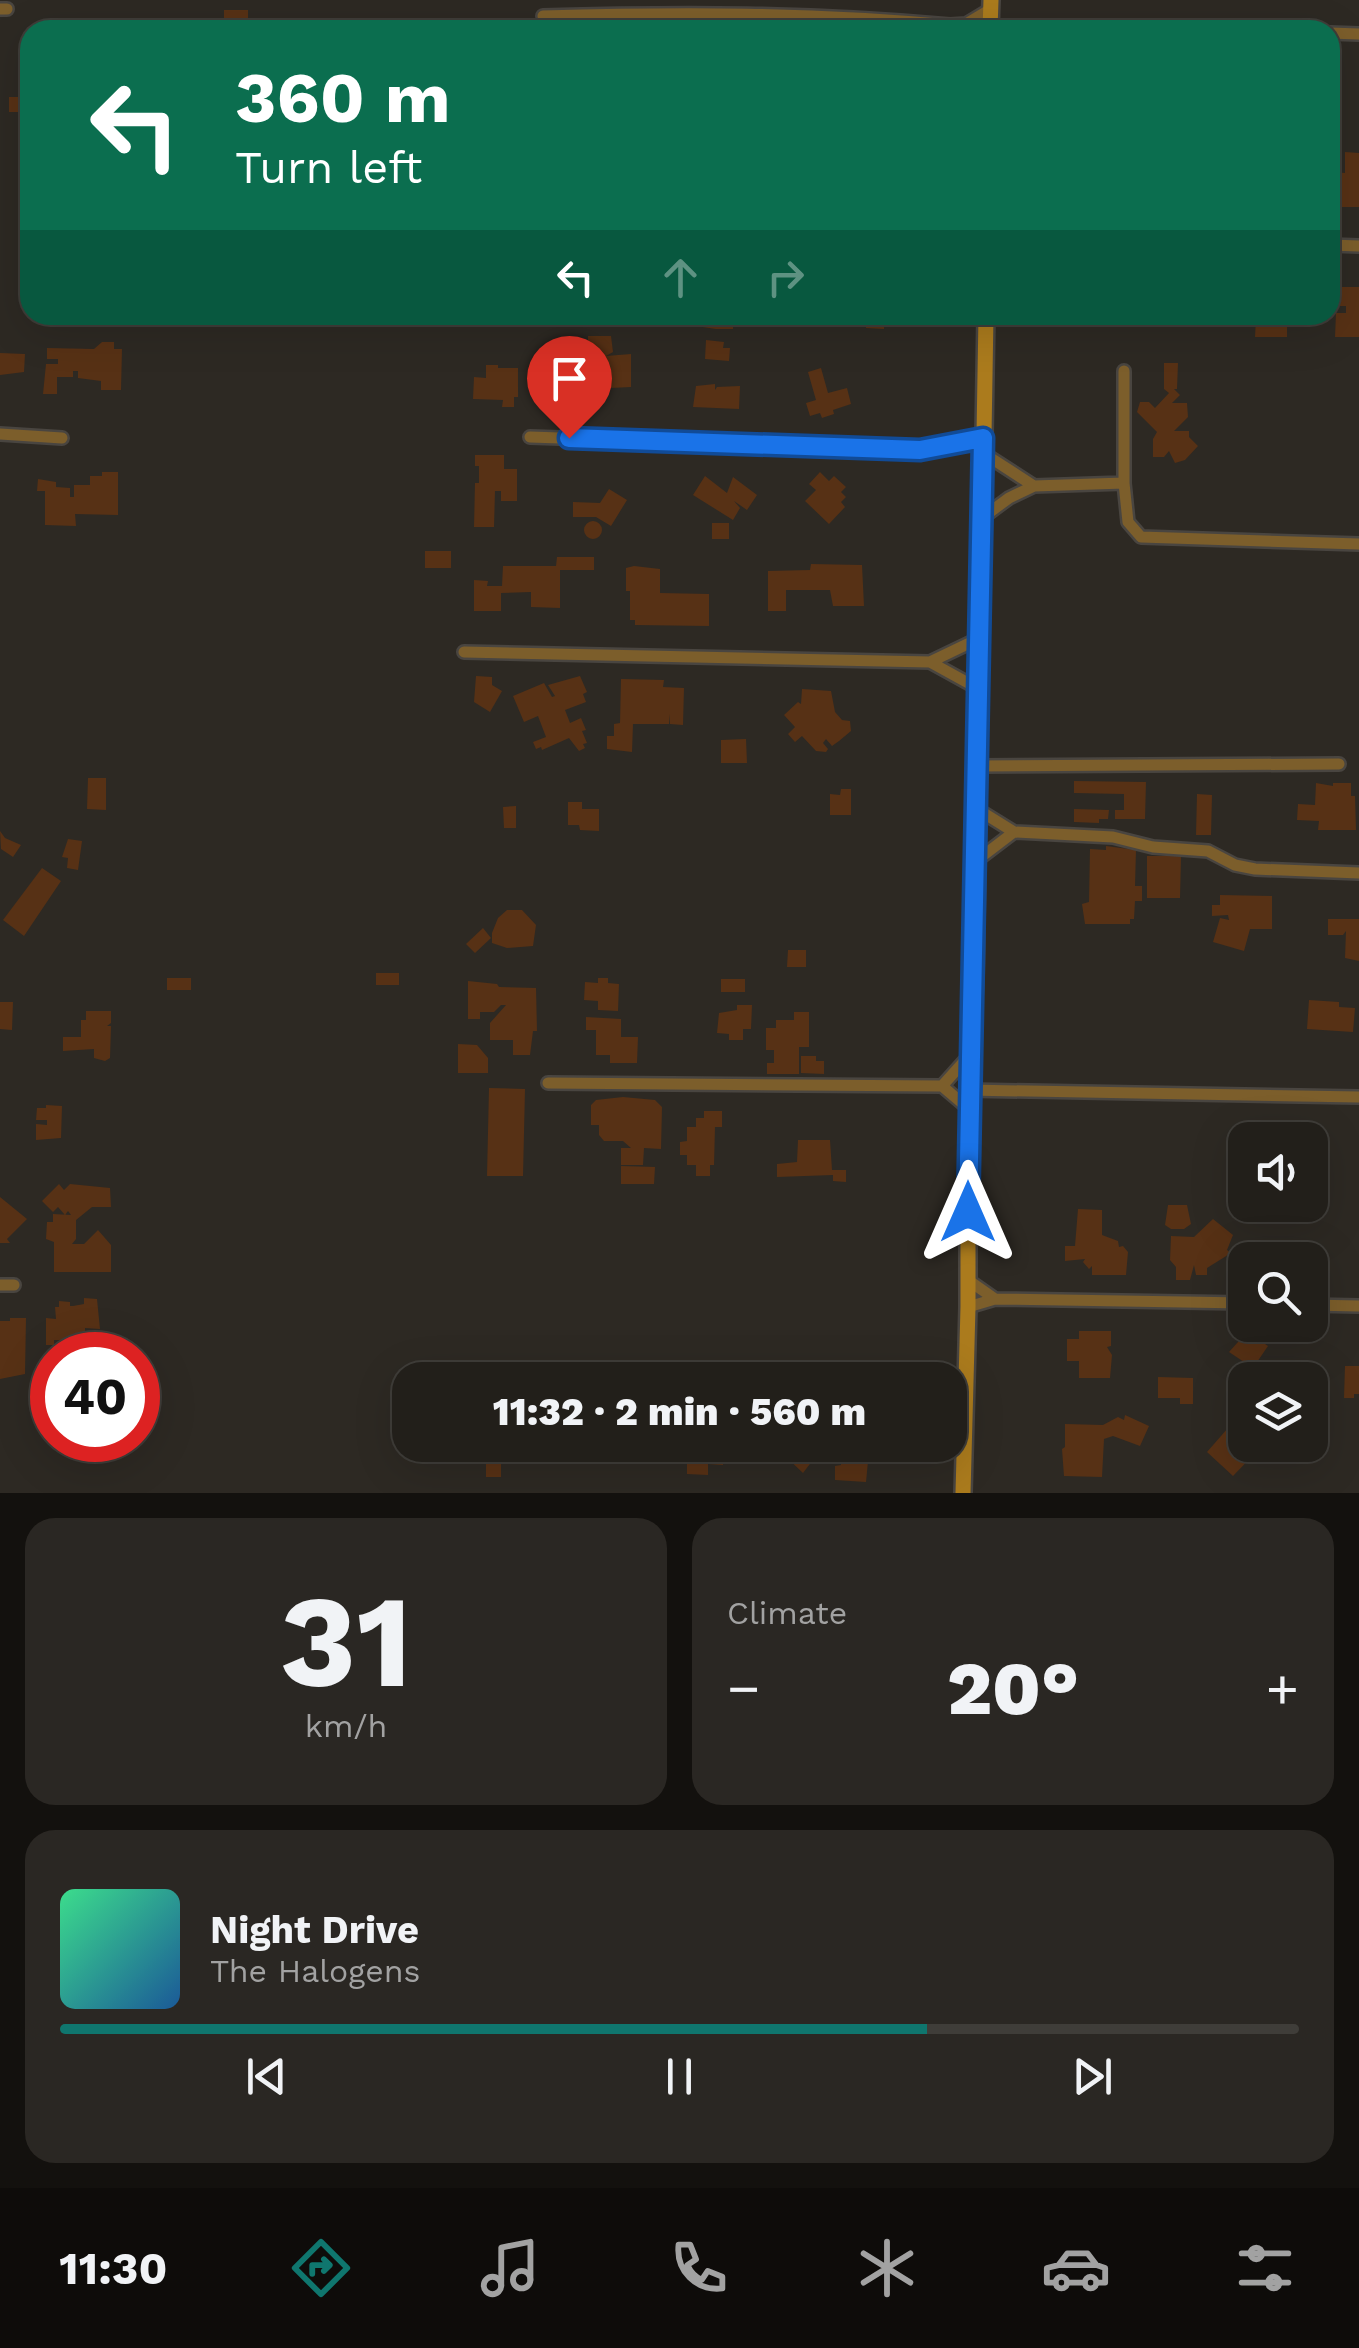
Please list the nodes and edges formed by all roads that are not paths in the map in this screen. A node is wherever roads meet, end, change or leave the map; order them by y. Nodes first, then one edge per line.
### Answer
1 (543, 16) dead end
2 (883, 20) edge
3 (986, 325) edge
4 (1124, 372) dead end
5 (0, 434) edge
6 (530, 437) dead end
7 (62, 438) dead end
8 (983, 446) junction
9 (1124, 484) junction
10 (1034, 486) junction
11 (982, 518) junction
12 (1359, 544) edge
13 (980, 638) junction
14 (464, 652) dead end
15 (930, 662) junction
16 (979, 689) junction
17 (1339, 764) dead end
18 (978, 766) junction
19 (977, 809) junction
20 (1014, 832) junction
21 (976, 861) junction
22 (1359, 872) edge
23 (970, 1056) junction
24 (548, 1083) dead end
25 (942, 1086) junction
26 (968, 1090) junction
27 (1359, 1097) edge
28 (968, 1108) junction
29 (968, 1280) junction
30 (0, 1284) edge
31 (14, 1285) dead end
32 (995, 1299) junction
33 (1228, 1304) edge
34 (1328, 1305) edge
35 (1359, 1306) edge
36 (968, 1307) junction
37 (963, 1493) edge

1 - 2 street
3 - 8 street
4 - 9 street
5 - 7 street
6 - 8 street
8 - 10 street
8 - 11 street
9 - 10 street
9 - 12 street
10 - 11 street
11 - 13 street
13 - 15 street
13 - 16 street
14 - 15 street
15 - 16 street
16 - 18 street
17 - 18 street
18 - 19 street
19 - 20 street
19 - 21 street
20 - 21 street
20 - 22 street
21 - 23 street
23 - 25 street
23 - 26 street
24 - 25 street
25 - 28 street
26 - 27 street
26 - 28 street
28 - 29 street
29 - 32 street
29 - 36 street
30 - 31 street
32 - 33 street
32 - 36 street
34 - 35 street
36 - 37 street

